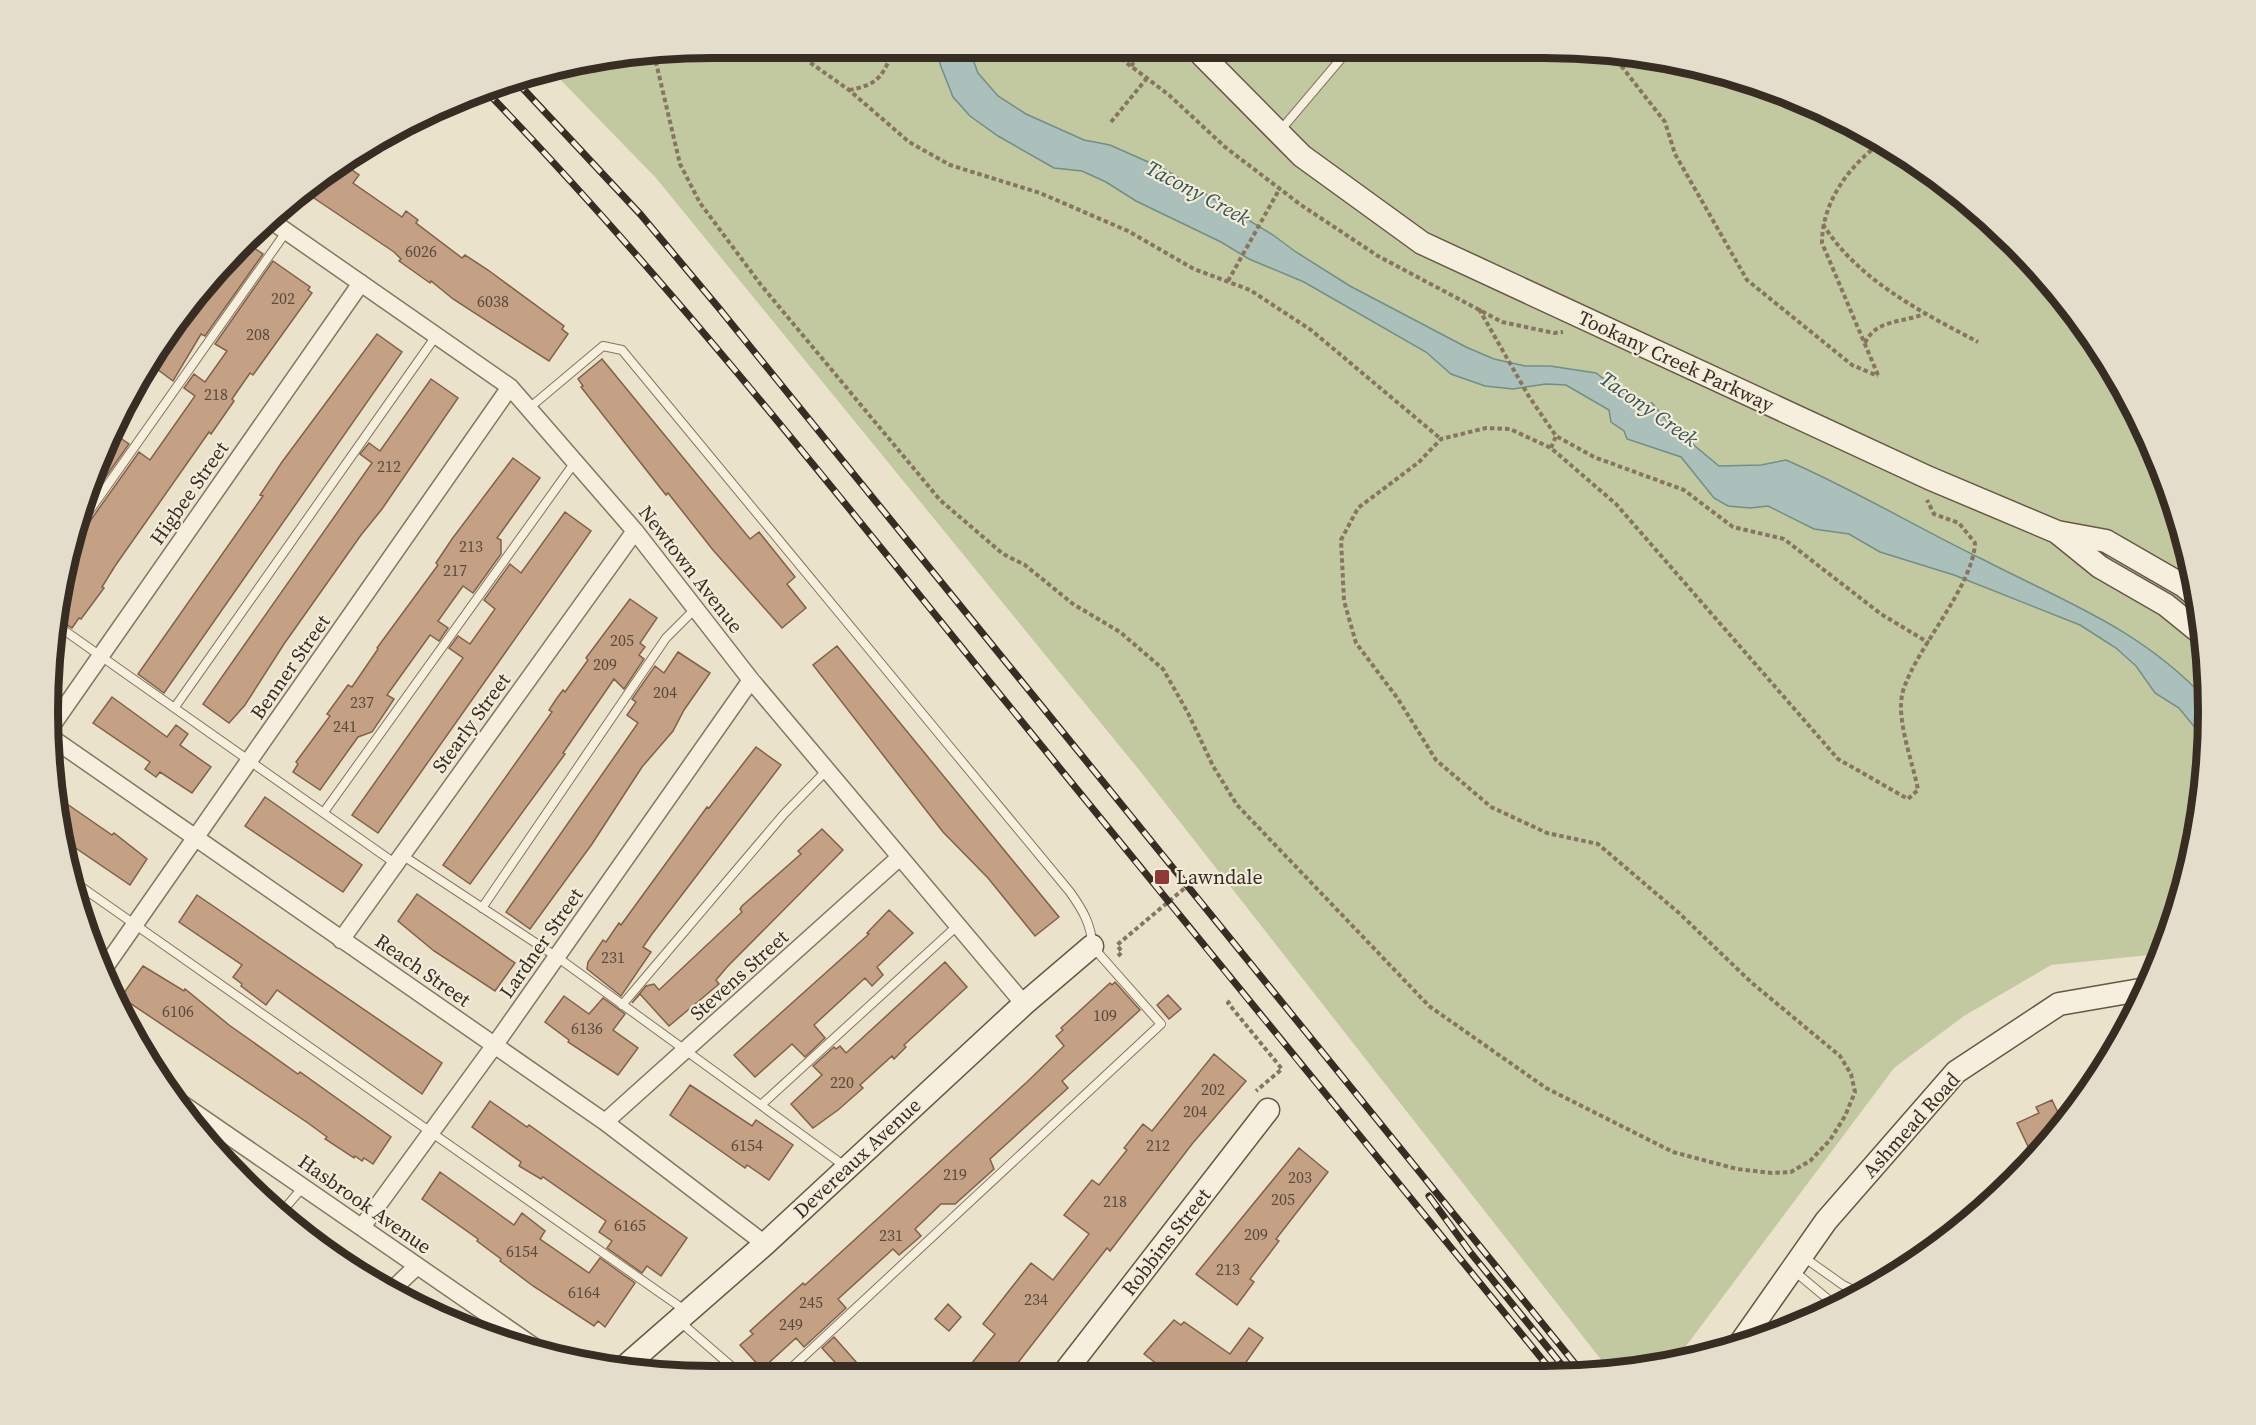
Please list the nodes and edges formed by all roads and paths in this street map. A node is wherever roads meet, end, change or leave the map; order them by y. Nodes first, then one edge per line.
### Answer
1 (804, 58) edge
2 (890, 58) edge
3 (1120, 58) edge
4 (1138, 58) edge
5 (1205, 58) edge
6 (1342, 58) edge
7 (656, 61) edge
8 (1619, 63) edge
9 (1131, 66) junction
10 (1148, 78) junction
11 (849, 90) junction
12 (1111, 123) dead end
13 (1279, 133) junction
14 (1875, 148) edge
15 (1280, 188) junction
16 (1822, 224) junction
17 (277, 225) edge
18 (286, 232) junction
19 (1228, 281) junction
20 (361, 283) junction
21 (1479, 309) junction
22 (1925, 314) junction
23 (1602, 327) junction
24 (436, 336) junction
25 (1978, 342) dead end
26 (1865, 343) junction
27 (510, 387) junction
28 (528, 409) junction
29 (1556, 436) junction
30 (1441, 439) junction
31 (1551, 448) junction
32 (575, 462) junction
33 (1929, 478) junction
34 (91, 508) edge
35 (635, 531) junction
36 (2057, 532) junction
37 (2185, 587) edge
38 (695, 609) junction
39 (2192, 626) edge
40 (64, 630) edge
41 (1929, 643) junction
42 (101, 656) junction
43 (751, 680) junction
44 (176, 707) junction
45 (58, 717) edge
46 (59, 743) edge
47 (251, 760) junction
48 (827, 770) junction
49 (324, 812) junction
50 (196, 838) junction
51 (900, 857) junction
52 (399, 860) junction
53 (1192, 882) dead end
54 (83, 888) edge
55 (482, 908) junction
56 (135, 925) junction
57 (957, 926) junction
58 (341, 940) junction
59 (1092, 946) junction
60 (556, 957) junction
61 (108, 963) edge
62 (1108, 965) junction
63 (2135, 991) edge
64 (1230, 1001) dead end
65 (1024, 1004) junction
66 (622, 1005) junction
67 (494, 1046) junction
68 (685, 1051) junction
69 (761, 1105) junction
70 (1268, 1110) joint
71 (198, 1116) edge
72 (605, 1122) junction
73 (432, 1132) junction
74 (847, 1167) junction
75 (303, 1186) junction
76 (285, 1208) edge
77 (362, 1227) junction
78 (765, 1244) junction
79 (1797, 1263) junction
80 (417, 1266) junction
81 (396, 1285) edge
82 (1852, 1289) edge
83 (1831, 1300) edge
84 (682, 1316) junction
85 (504, 1333) edge
86 (1747, 1334) edge
87 (631, 1361) edge
88 (732, 1366) edge
89 (793, 1366) edge
90 (1077, 1366) edge

1 - 11 path
2 - 11 path
3 - 9 path
4 - 9 path
5 - 13 street, Tookany Creek Parkway
6 - 13 lane
7 - 30 path
8 - 26 path
9 - 10 path
10 - 12 path
10 - 15 path
11 - 19 path
13 - 23 street, Tookany Creek Parkway
14 - 16 path
15 - 19 path
15 - 21 path
16 - 22 path
16 - 26 path
17 - 18 street, Newtown Avenue
18 - 20 street, Newtown Avenue
18 - 34 lane
19 - 30 path
20 - 24 street, Newtown Avenue
20 - 42 street, Higbee Street
21 - 23 path
21 - 29 path
22 - 25 path
22 - 26 path
23 - 33 street, Tookany Creek Parkway
24 - 27 street, Newtown Avenue
24 - 44 lane
27 - 28 street, Newtown Avenue
27 - 47 street, Benner Street
28 - 32 street, Newtown Avenue
28 - 59 lane
29 - 31 path
29 - 41 path
30 - 31 path
31 - 41 path
32 - 35 street, Newtown Avenue
32 - 49 lane
33 - 36 street, Tookany Creek Parkway
33 - 41 path
35 - 38 street, Newtown Avenue
35 - 52 street, Stearly Street
36 - 37 street, Tookany Creek Parkway
36 - 39 street
38 - 43 street, Newtown Avenue
38 - 55 lane
40 - 42 lane
42 - 44 lane
42 - 45 street, Higbee Street
43 - 48 street, Newtown Avenue
43 - 60 street, Lardner Street
44 - 47 lane
46 - 50 street, Reach Street
47 - 49 lane
47 - 50 street, Benner Street
48 - 51 street, Newtown Avenue
48 - 66 lane
49 - 52 lane
50 - 56 street, Benner Street
50 - 58 street, Reach Street
51 - 57 street, Newtown Avenue
51 - 68 street, Stevens Street
52 - 55 lane
52 - 58 street, Stearly Street
53 - 62 path
54 - 56 lane
55 - 60 lane
56 - 61 street, Benner Street
56 - 73 lane
57 - 65 street, Newtown Avenue
57 - 69 lane
58 - 67 street, Reach Street
59 - 62 lane
59 - 65 street, Devereaux Avenue
60 - 66 lane
60 - 67 street, Lardner Street
62 - 89 lane
63 - 79 street, Ashmead Road
64 - 70 path
65 - 74 street, Devereaux Avenue
66 - 68 lane
67 - 72 street, Reach Street
67 - 73 street, Lardner Street
68 - 69 lane
68 - 72 street, Stevens Street
69 - 74 lane
70 - 90 street, Robbins Street
71 - 75 street, Hasbrook Avenue
72 - 78 street, Reach Street
73 - 77 street, Lardner Street
73 - 84 lane
74 - 78 street, Devereaux Avenue
75 - 76 lane
75 - 77 street, Hasbrook Avenue
77 - 80 street, Hasbrook Avenue
78 - 84 street, Devereaux Avenue
79 - 82 lane
79 - 83 lane
79 - 86 street, Ashmead Road
80 - 81 street
80 - 85 street, Hasbrook Avenue
84 - 87 street, Devereaux Avenue
84 - 88 lane

